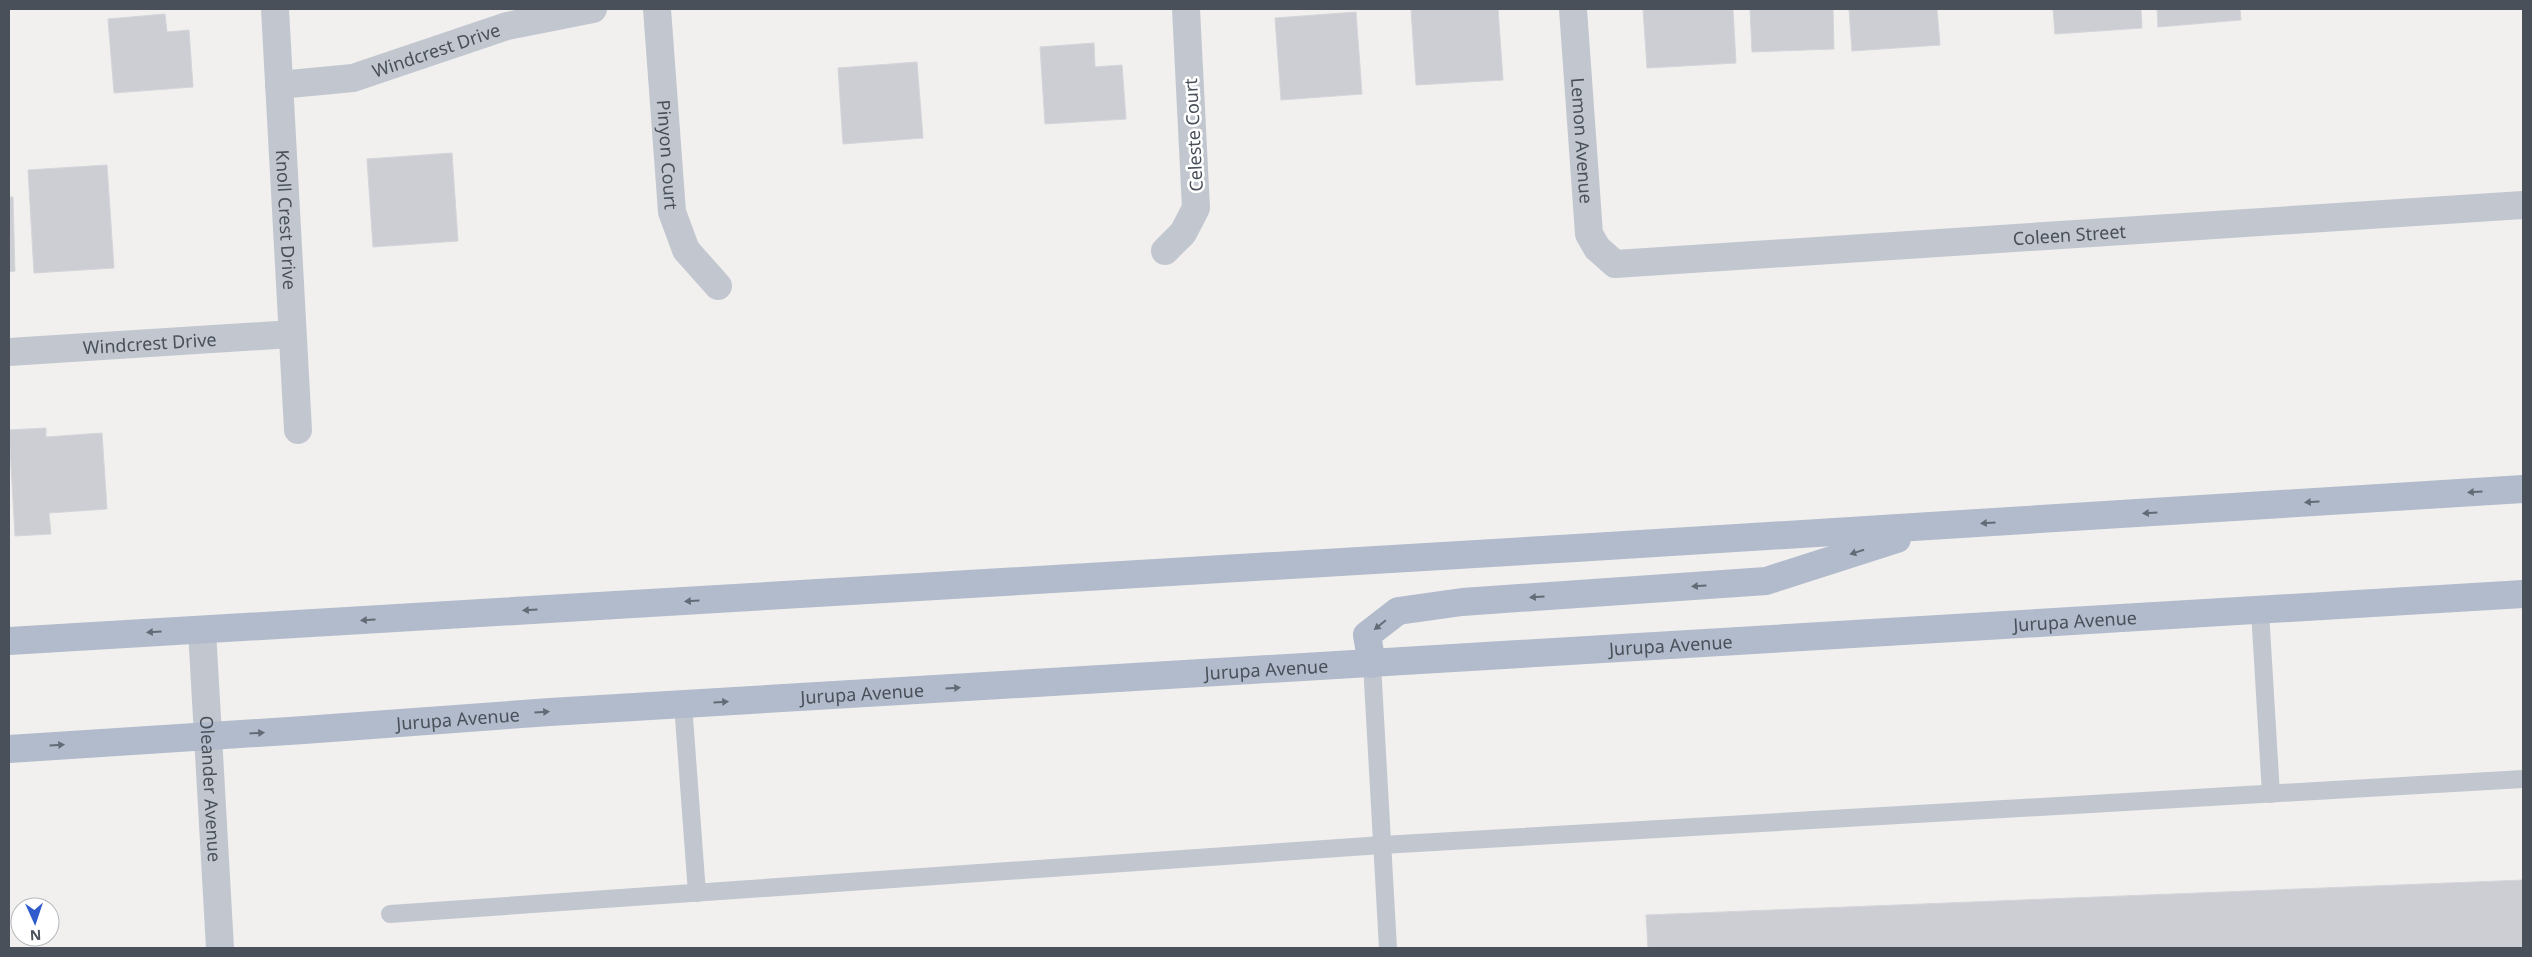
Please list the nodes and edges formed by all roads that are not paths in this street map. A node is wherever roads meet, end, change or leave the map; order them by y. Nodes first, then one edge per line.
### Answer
1 (274, 9) edge
2 (593, 9) edge
3 (657, 9) edge
4 (1186, 9) edge
5 (1572, 9) edge
6 (279, 85) junction
7 (2523, 205) edge
8 (1166, 251) dead end
9 (1615, 264) joint
10 (718, 286) dead end
11 (292, 334) junction
12 (9, 352) edge
13 (298, 430) dead end
14 (2523, 489) edge
15 (1936, 526) junction
16 (2523, 594) edge
17 (2260, 611) junction
18 (202, 630) junction
19 (9, 641) edge
20 (1372, 664) junction
21 (683, 704) junction
22 (209, 735) junction
23 (9, 748) edge
24 (2523, 779) edge
25 (2271, 794) junction
26 (1382, 845) junction
27 (697, 893) junction
28 (390, 914) dead end
29 (220, 948) edge
30 (1388, 948) edge

1 - 6 street, Knoll Crest Drive
2 - 6 street, Windcrest Drive
3 - 10 street, Pinyon Court
4 - 8 street, Celeste Court
5 - 9 street, Lemon Avenue
6 - 11 street, Knoll Crest Drive
7 - 9 street, Coleen Street
11 - 12 street, Windcrest Drive
11 - 13 street, Knoll Crest Drive
14 -> 15 main road
15 -> 18 main road
15 -> 20 main road
16 - 17 main road, Jurupa Avenue
17 - 20 main road, Jurupa Avenue
17 - 25 lane
18 -> 19 main road
18 - 22 street, Oleander Avenue
21 -> 20 main road, Jurupa Avenue
20 - 26 lane
22 -> 21 main road, Jurupa Avenue
21 - 27 lane
23 -> 22 main road, Jurupa Avenue
22 - 29 street, Oleander Avenue
24 - 25 lane
25 - 26 lane
26 - 27 lane
26 - 30 lane
27 - 28 lane

